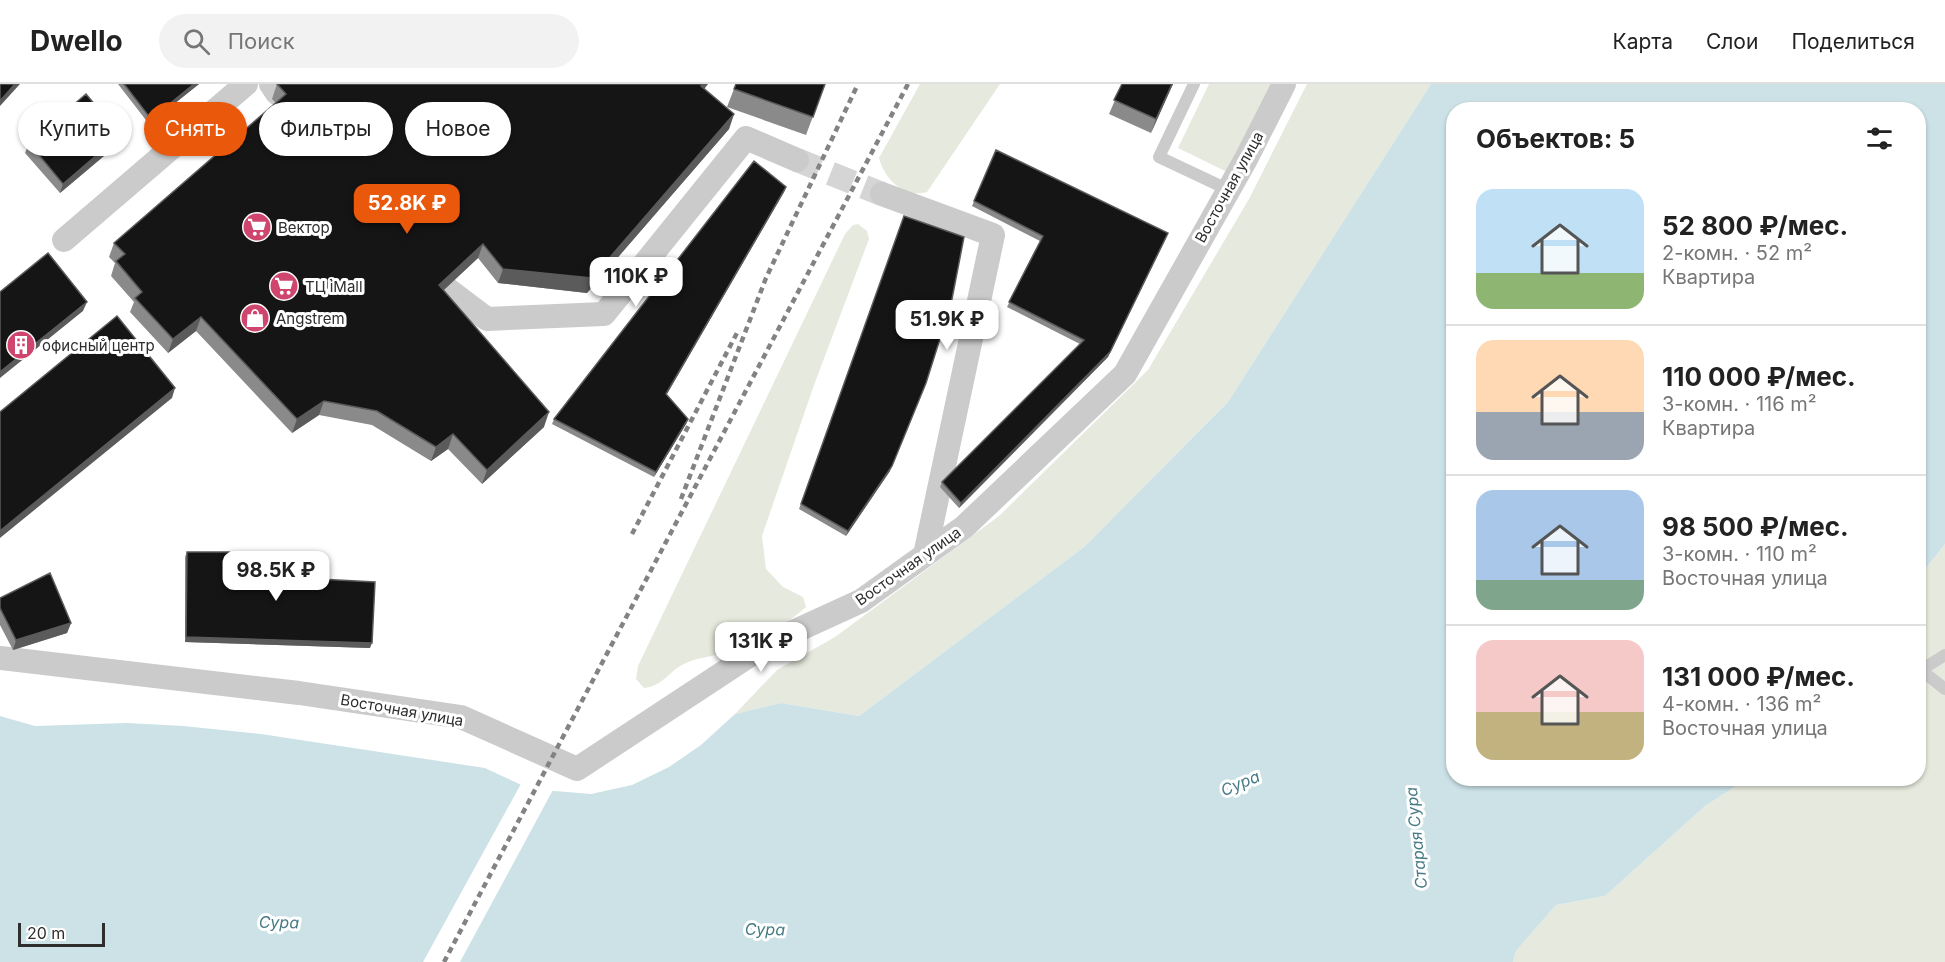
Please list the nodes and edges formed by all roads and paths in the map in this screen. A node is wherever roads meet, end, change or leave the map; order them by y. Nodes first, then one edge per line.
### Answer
1 (246, 84) edge
2 (1194, 84) edge
3 (1284, 84) edge
4 (797, 160) tunnel mouth
5 (1229, 190) junction
6 (882, 194) tunnel mouth
7 (64, 240) dead end
8 (446, 288) edge
9 (925, 555) junction
10 (1945, 655) edge
11 (0, 658) edge
12 (1926, 667) edge
13 (1926, 674) edge
14 (1945, 689) edge

1 - 7 street
2 - 5 lane
3 - 5 street, Восточная улица
4 - 8 street
5 - 9 street, Восточная улица
6 - 9 street
9 - 11 street, Восточная улица
10 - 12 lane
13 - 14 lane

